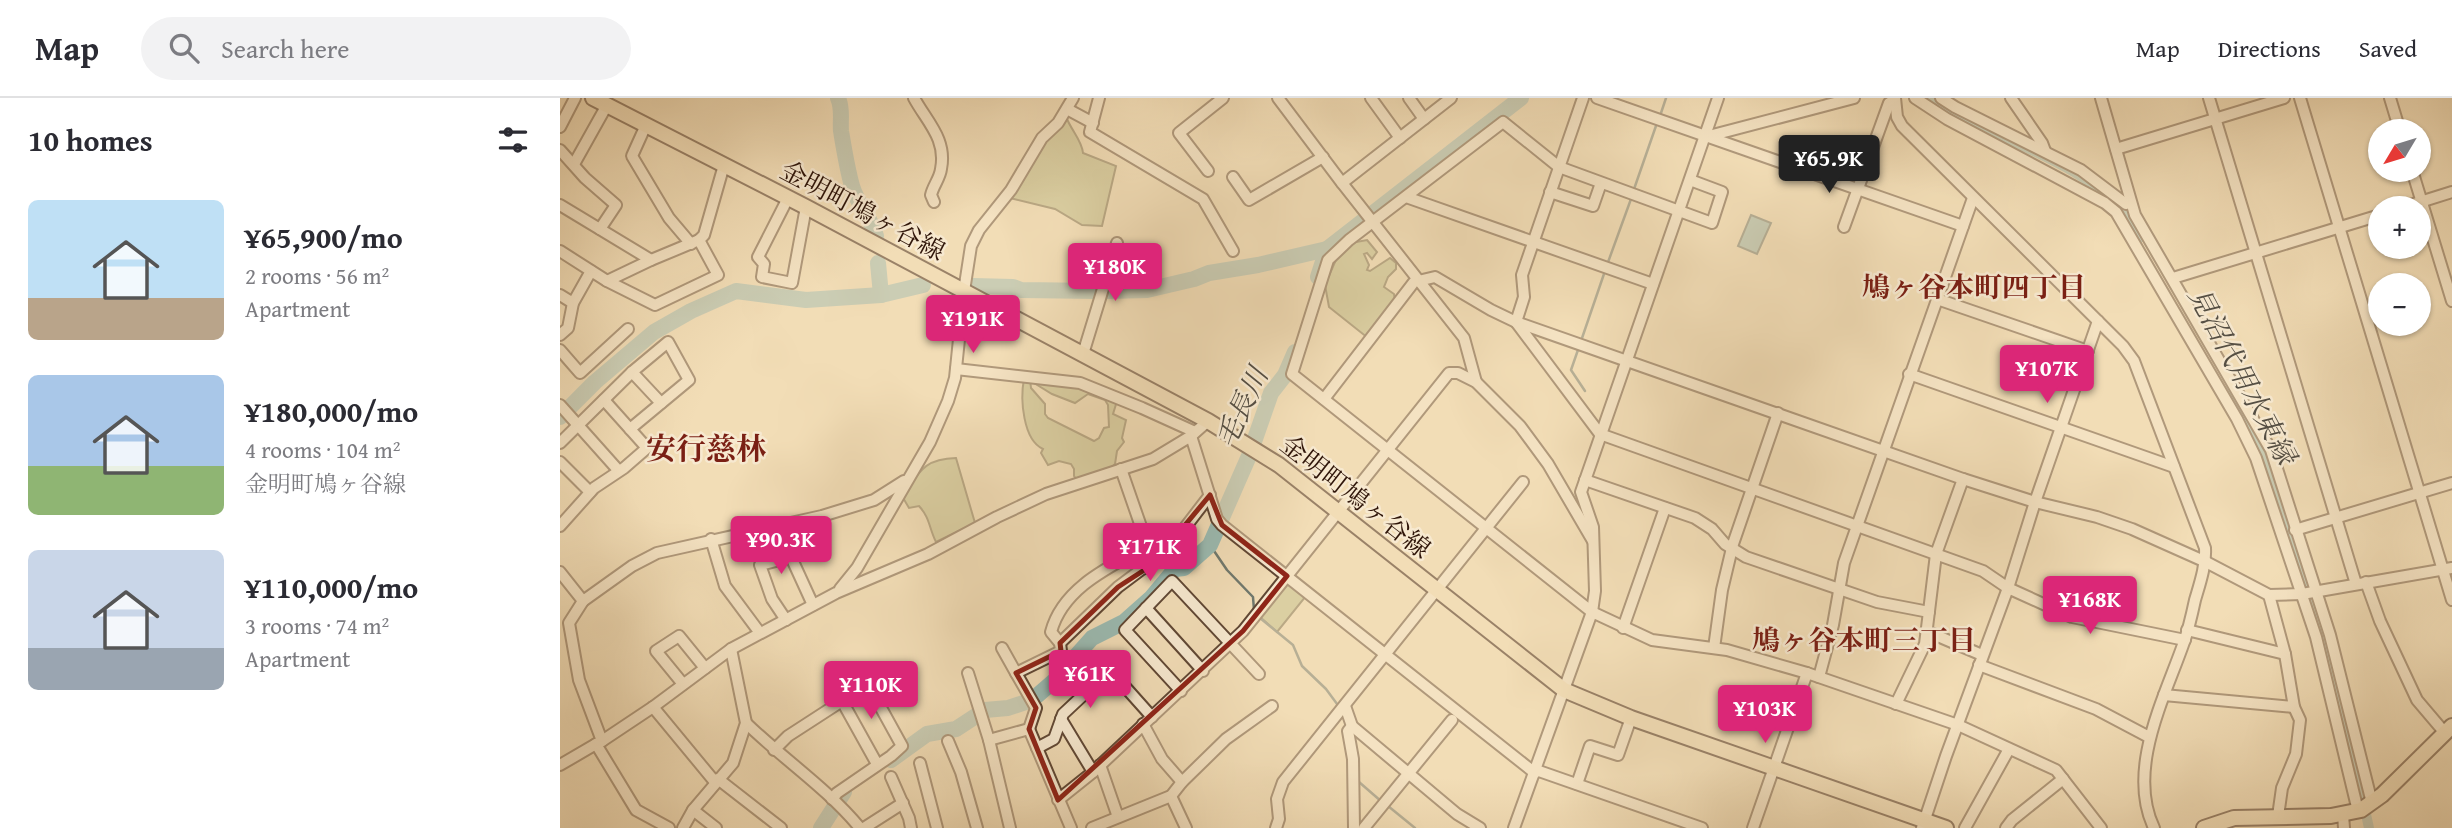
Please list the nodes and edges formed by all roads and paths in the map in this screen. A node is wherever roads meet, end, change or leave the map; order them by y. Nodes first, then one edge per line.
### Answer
1 (575, 98) edge
2 (593, 98) edge
3 (914, 98) edge
4 (1073, 98) edge
5 (1099, 98) edge
6 (1223, 98) edge
7 (1371, 98) edge
8 (1409, 98) edge
9 (1451, 98) edge
10 (1583, 98) edge
11 (1597, 98) edge
12 (1718, 98) edge
13 (1854, 98) edge
14 (1915, 98) edge
15 (1941, 98) edge
16 (2011, 98) edge
17 (2101, 98) edge
18 (2209, 98) edge
19 (2284, 98) edge
20 (2300, 98) edge
21 (2390, 98) edge
22 (1280, 100) edge
23 (1836, 100) edge
24 (1895, 100) edge
25 (607, 105) junction
26 (1068, 109) junction
27 (1424, 119) junction
28 (2396, 119) edge
29 (2215, 120) junction
30 (1093, 122) junction
31 (646, 125) junction
32 (560, 127) edge
33 (1705, 137) junction
34 (1400, 138) junction
35 (2116, 149) junction
36 (560, 150) edge
37 (2045, 151) junction
38 (1323, 157) junction
39 (574, 164) junction
40 (724, 165) junction
41 (1559, 167) junction
42 (1208, 171) dead end
43 (1233, 177) dead end
44 (1690, 180) junction
45 (1342, 183) junction
46 (1601, 183) junction
47 (1858, 188) junction
48 (1550, 192) junction
49 (2452, 192) edge
50 (1406, 197) junction
51 (788, 198) junction
52 (1973, 198) junction
53 (2431, 199) edge
54 (934, 202) dead end
55 (2129, 203) junction
56 (560, 205) edge
57 (806, 207) junction
58 (1679, 211) junction
59 (2116, 212) junction
60 (2368, 219) edge
61 (1372, 222) junction
62 (1963, 226) junction
63 (1844, 227) dead end
64 (2339, 228) junction
65 (600, 229) junction
66 (2431, 232) edge
67 (695, 242) junction
68 (1117, 243) dead end
69 (1533, 243) junction
70 (560, 251) edge
71 (1233, 251) dead end
72 (2255, 253) junction
73 (651, 260) junction
74 (591, 271) junction
75 (2173, 278) junction
76 (1419, 280) junction
77 (607, 281) junction
78 (1653, 284) junction
79 (964, 291) junction
80 (560, 295) edge
81 (1937, 299) junction
82 (2452, 301) edge
83 (573, 303) junction
84 (2098, 321) junction
85 (1516, 322) junction
86 (628, 329) dead end
87 (560, 335) edge
88 (560, 350) edge
89 (2088, 351) junction
90 (1083, 354) junction
91 (1626, 359) junction
92 (956, 369) junction
93 (632, 372) junction
94 (1909, 374) junction
95 (1476, 382) junction
96 (1324, 399) junction
97 (604, 400) junction
98 (661, 403) junction
99 (560, 405) edge
100 (1777, 413) junction
101 (1208, 421) junction
102 (578, 424) junction
103 (2061, 426) junction
104 (630, 429) junction
105 (1193, 434) junction
106 (1600, 434) junction
107 (560, 443) edge
108 (1387, 450) junction
109 (1883, 450) junction
110 (560, 462) edge
111 (2174, 467) junction
112 (1121, 468) junction
113 (618, 470) junction
114 (907, 478) junction
115 (1963, 479) junction
116 (1585, 480) junction
117 (1523, 482) dead end
118 (2452, 483) edge
119 (1751, 489) junction
120 (590, 492) junction
121 (2419, 493) junction
122 (1210, 495) junction
123 (2035, 502) junction
124 (1665, 508) junction
125 (1337, 513) junction
126 (2335, 517) junction
127 (562, 520) edge
128 (1856, 527) junction
129 (1485, 529) junction
130 (2295, 530) junction
131 (711, 539) junction
132 (1593, 541) junction
133 (1732, 549) junction
134 (1936, 554) junction
135 (2206, 562) junction
136 (2447, 568) edge
137 (560, 572) edge
138 (1287, 576) junction
139 (2361, 583) junction
140 (2008, 588) junction
141 (1840, 589) junction
142 (1436, 591) junction
143 (2315, 592) junction
144 (836, 593) junction
145 (2302, 594) junction
146 (2269, 595) junction
147 (2452, 600) edge
148 (583, 601) junction
149 (813, 605) junction
150 (1146, 608) junction
151 (1592, 612) junction
152 (1929, 612) junction
153 (786, 620) junction
154 (1623, 628) junction
155 (1926, 631) junction
156 (760, 633) junction
157 (2186, 634) junction
158 (1060, 643) junction
159 (1230, 644) junction
160 (1002, 648) dead end
161 (1714, 648) junction
162 (731, 649) junction
163 (2285, 654) junction
164 (1385, 655) junction
165 (1981, 660) junction
166 (705, 668) junction
167 (1203, 671) junction
168 (968, 673) dead end
169 (1016, 673) junction
170 (1807, 673) junction
171 (1259, 674) dead end
172 (1819, 677) junction
173 (683, 684) junction
174 (1564, 690) junction
175 (1181, 691) junction
176 (2164, 695) junction
177 (842, 701) junction
178 (1896, 704) junction
179 (1272, 706) dead end
180 (1345, 706) junction
181 (2294, 707) junction
182 (653, 708) junction
183 (1631, 718) junction
184 (1061, 719) junction
185 (1452, 720) dead end
186 (1148, 721) junction
187 (746, 723) junction
188 (1958, 725) junction
189 (1352, 726) junction
190 (1029, 729) junction
191 (2448, 729) edge
192 (2149, 737) junction
193 (989, 740) junction
194 (948, 741) dead end
195 (599, 742) junction
196 (1037, 748) junction
197 (2009, 749) junction
198 (774, 750) junction
199 (920, 763) dead end
200 (877, 764) junction
201 (560, 765) edge
202 (1096, 768) junction
203 (1774, 768) junction
204 (1535, 772) junction
205 (1410, 774) junction
206 (891, 777) dead end
207 (2063, 779) junction
208 (717, 781) junction
209 (1182, 782) junction
210 (1577, 784) junction
211 (1171, 796) junction
212 (832, 799) junction
213 (1058, 800) junction
214 (903, 803) junction
215 (2365, 807) junction
216 (692, 810) junction
217 (1120, 816) junction
218 (2278, 816) junction
219 (2343, 821) edge
220 (1680, 824) edge
221 (1923, 825) edge
222 (669, 828) edge
223 (683, 828) edge
224 (716, 828) edge
225 (781, 828) edge
226 (862, 828) edge
227 (911, 828) edge
228 (937, 828) edge
229 (976, 828) edge
230 (1010, 828) edge
231 (1072, 828) edge
232 (1093, 828) edge
233 (1127, 828) edge
234 (1186, 828) edge
235 (1274, 828) edge
236 (1354, 828) edge
237 (1364, 828) edge
238 (1480, 828) edge
239 (1514, 828) edge
240 (1702, 828) edge
241 (1753, 828) edge
242 (1946, 828) edge
243 (1965, 828) edge
244 (2006, 828) edge
245 (2101, 828) edge
246 (2154, 828) edge
247 (2204, 828) edge

1 - 32 street
2 - 25 main road, 金明町鳩ヶ谷線
3 - 54 street
4 - 26 street
5 - 30 street
6 - 42 street
7 - 34 street
8 - 27 street
9 - 27 street
10 - 41 street
11 - 33 street
12 - 33 street
13 - 23 street
14 - 59 street
15 - 37 street
16 - 37 street
17 - 35 street
18 - 29 street
19 - 29 street
20 - 64 street
21 - 28 street
22 - 38 street
23 - 33 street
24 - 47 street
24 - 52 street
25 - 31 main road, 金明町鳩ヶ谷線
25 - 39 street
26 - 30 street
26 - 79 street
27 - 34 street
29 - 35 street
29 - 72 street
30 - 71 street
31 - 40 main road, 金明町鳩ヶ谷線
31 - 67 street
33 - 44 street
33 - 47 street
34 - 45 street
35 - 55 street
36 - 39 street
37 - 55 street
38 - 43 street
38 - 45 street
39 - 65 street
40 - 51 main road, 金明町鳩ヶ谷線
40 - 67 street
41 - 46 street
41 - 48 street
41 - 50 street
44 - 58 street
44 - 58 street
45 - 61 street
46 - 48 street
46 - 58 street
47 - 62 street
47 - 63 street
48 - 69 street
49 - 53 street
50 - 61 street
50 - 69 street
51 - 57 main road, 金明町鳩ヶ谷線
51 - 57 street
52 - 62 street
52 - 84 street
55 - 59 street
55 - 75 street
56 - 65 street
57 - 79 main road, 金明町鳩ヶ谷線
58 - 78 street
59 - 145 street
60 - 64 street
61 - 76 street
61 - 96 street
62 - 81 street
64 - 72 street
64 - 121 street
65 - 73 street
66 - 82 street
67 - 73 street
67 - 77 street
68 - 90 street
69 - 78 street
69 - 85 street
70 - 74 street
72 - 75 street
72 - 126 street
73 - 77 street
74 - 77 street
74 - 83 street
75 - 130 street
76 - 85 street
76 - 95 street
76 - 96 street
78 - 91 street
79 - 90 main road, 金明町鳩ヶ谷線
79 - 92 street
80 - 83 street
81 - 89 street
81 - 94 street
83 - 87 street
84 - 89 street
84 - 111 street
85 - 91 street
85 - 106 street
86 - 88 street
89 - 103 street
90 - 101 main road, 金明町鳩ヶ谷線
91 - 100 street
91 - 106 street
92 - 105 street
92 - 114 street
93 - 97 street
93 - 98 street
93 - 98 street
94 - 103 street
94 - 109 street
95 - 108 street
95 - 132 street
96 - 108 street
97 - 102 street
97 - 104 street
98 - 104 street
99 - 102 street
100 - 109 street
100 - 119 street
101 - 105 street
101 - 125 main road, 金明町鳩ヶ谷線
102 - 107 street
102 - 113 street
103 - 111 street
103 - 123 street
104 - 113 street
105 - 112 street
105 - 122 street
106 - 116 street
106 - 119 street
108 - 125 street
108 - 129 street
109 - 115 street
109 - 128 street
110 - 120 street
111 - 135 street
112 - 144 street
112 - 158 street
113 - 120 street
114 - 131 street
114 - 144 street
115 - 123 street
115 - 134 street
116 - 124 street
116 - 132 street
117 - 129 street
118 - 121 street
119 - 128 street
119 - 133 street
120 - 127 street
121 - 126 street
121 - 136 street
122 - 138 street
122 - 158 street
123 - 135 street
123 - 140 street
124 - 133 street
124 - 154 street
125 - 138 street
125 - 142 main road, 金明町鳩ヶ谷線
126 - 130 street
126 - 139 street
128 - 134 street
128 - 141 street
129 - 142 street
129 - 151 street
130 - 143 street
131 - 148 street
131 - 156 street
132 - 151 street
133 - 141 street
133 - 161 street
134 - 140 street
134 - 152 street
135 - 146 street
135 - 157 street
136 - 139 street
136 - 147 street
137 - 148 street
138 - 159 street
138 - 164 street
139 - 143 street
139 - 191 street
140 - 157 street
140 - 165 street
141 - 152 street
141 - 172 street
142 - 164 street
142 - 174 main road, 金明町鳩ヶ谷線
143 - 145 street
143 - 215 street
144 - 149 street
145 - 146 street
145 - 215 street
146 - 163 street
148 - 195 street
149 - 153 street
149 - 153 street
150 - 159 street
150 - 167 street
150 - 175 street
151 - 154 street
151 - 174 street
152 - 155 street
153 - 156 street
154 - 161 street
155 - 165 street
155 - 178 street
156 - 162 street
157 - 163 street
157 - 176 street
158 - 169 street
159 - 167 street
159 - 171 street
160 - 169 street
161 - 170 street
162 - 166 street
162 - 187 street
163 - 181 street
164 - 180 street
164 - 204 street
165 - 188 street
165 - 192 street
166 - 173 street
166 - 173 street
167 - 175 street
168 - 193 street
169 - 190 street
170 - 172 street
170 - 203 street
172 - 178 street
173 - 182 street
174 - 183 main road, 金明町鳩ヶ谷線
174 - 204 street
175 - 186 street
176 - 181 street
176 - 192 street
177 - 198 street
177 - 200 street
177 - 200 street
178 - 188 street
179 - 209 street
180 - 189 street
180 - 235 street
181 - 218 street
182 - 195 street
182 - 208 street
183 - 203 main road, 金明町鳩ヶ谷線
183 - 210 street
184 - 186 street
184 - 196 street
184 - 202 street
185 - 205 street
186 - 202 street
186 - 209 street
187 - 198 street
187 - 208 street
188 - 197 street
188 - 221 street
189 - 205 street
189 - 236 street
190 - 193 street
190 - 196 street
191 - 215 main road
192 - 246 street
193 - 230 street
194 - 229 street
195 - 201 street
195 - 222 street
196 - 213 street
197 - 207 street
197 - 243 street
198 - 212 street
199 - 228 street
200 - 212 street
202 - 213 street
202 - 217 street
203 - 221 main road, 金明町鳩ヶ谷線
203 - 241 street
204 - 210 street
204 - 239 street
205 - 237 street
205 - 238 street
206 - 214 street
207 - 244 street
207 - 245 street
208 - 216 street
208 - 225 street
209 - 211 street
210 - 220 street
211 - 217 street
211 - 234 street
212 - 226 street
213 - 231 street
214 - 226 street
214 - 227 street
215 - 219 main road
216 - 223 street
216 - 224 street
217 - 232 street
217 - 233 street
218 - 219 main road
218 - 247 main road
220 - 240 street
221 - 242 main road, 金明町鳩ヶ谷線

